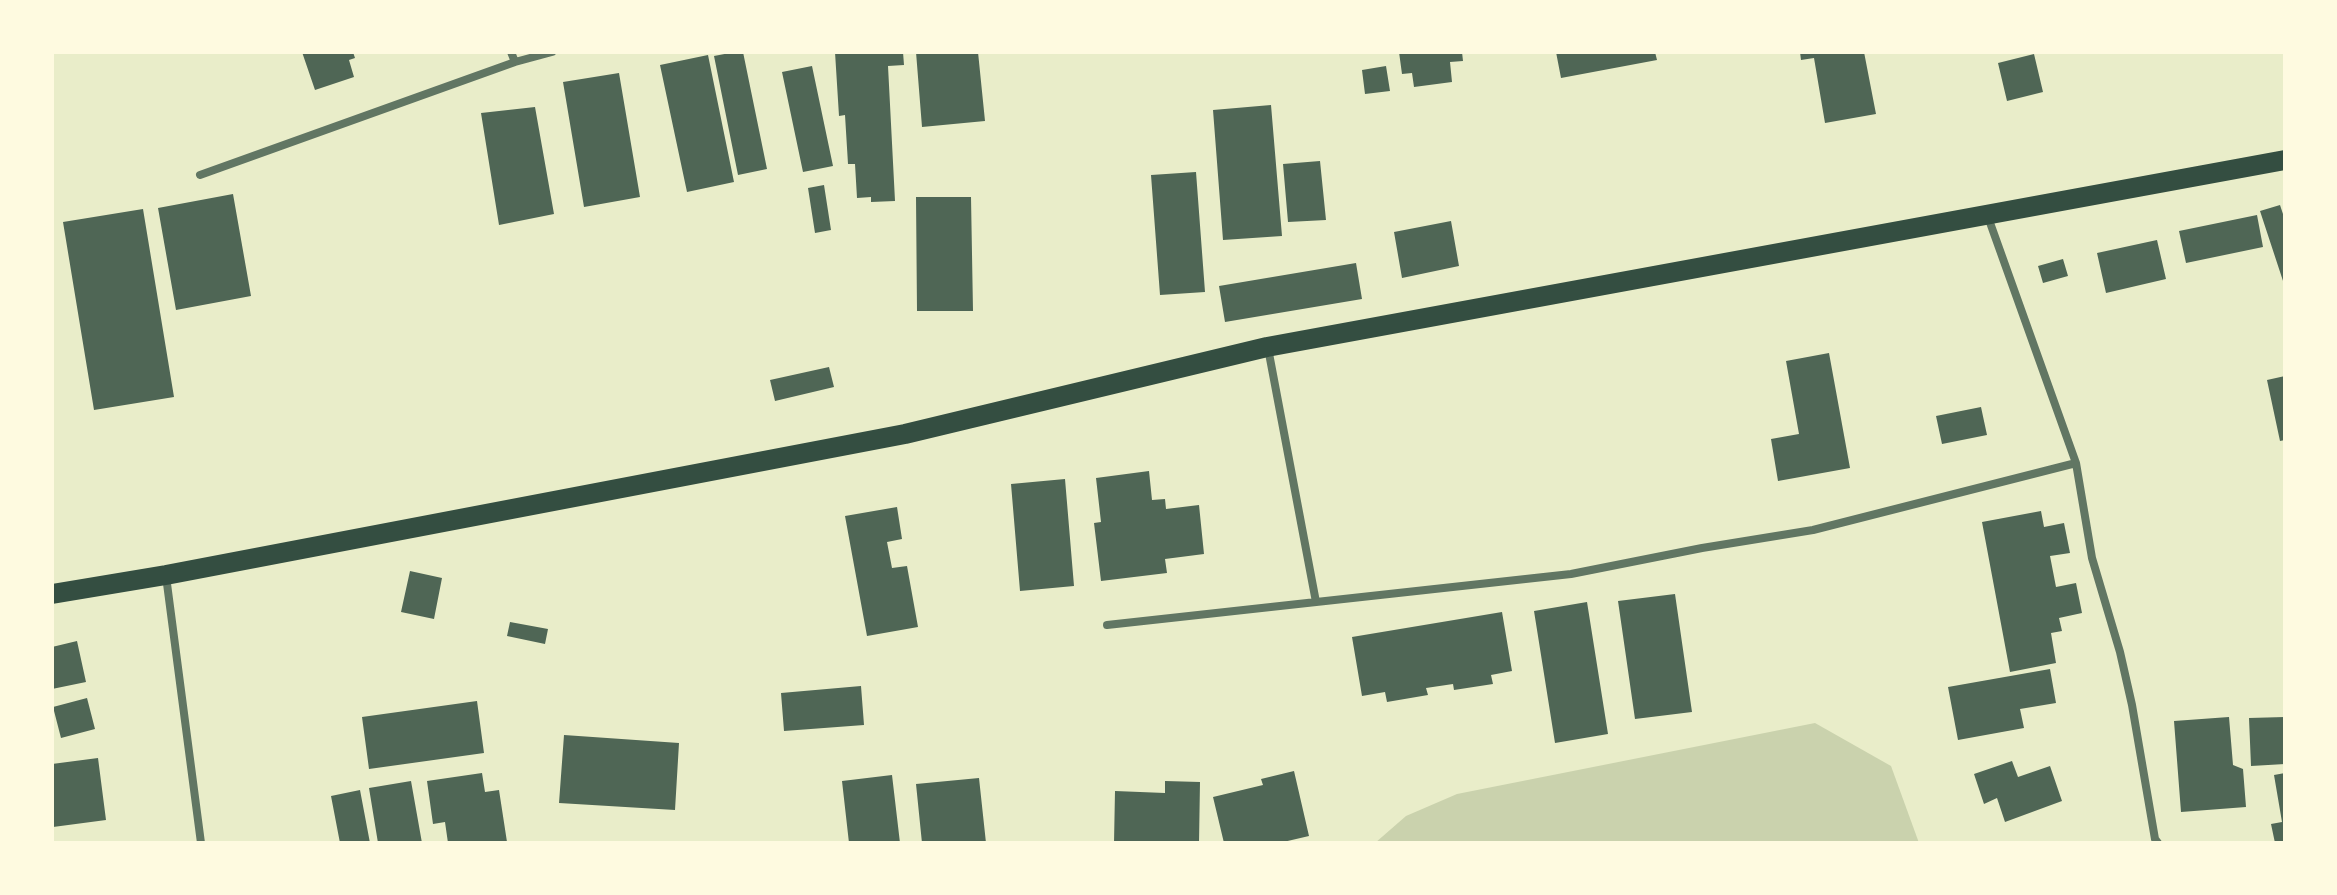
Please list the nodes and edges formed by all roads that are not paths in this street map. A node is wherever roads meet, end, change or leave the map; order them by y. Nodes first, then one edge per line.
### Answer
1 (511, 52) edge
2 (552, 52) edge
3 (515, 62) junction
4 (2285, 160) edge
5 (200, 175) dead end
6 (1988, 216) junction
7 (1267, 347) junction
8 (2076, 463) junction
9 (166, 575) junction
10 (52, 594) edge
11 (1316, 602) junction
12 (1107, 625) dead end
13 (2156, 841) edge
14 (201, 843) edge

1 - 3 street
2 - 3 street
3 - 5 street
4 - 6 main road
6 - 7 main road
6 - 8 street
7 - 9 main road
7 - 11 street
8 - 11 street
8 - 13 street
9 - 10 main road
9 - 14 street
11 - 12 street

